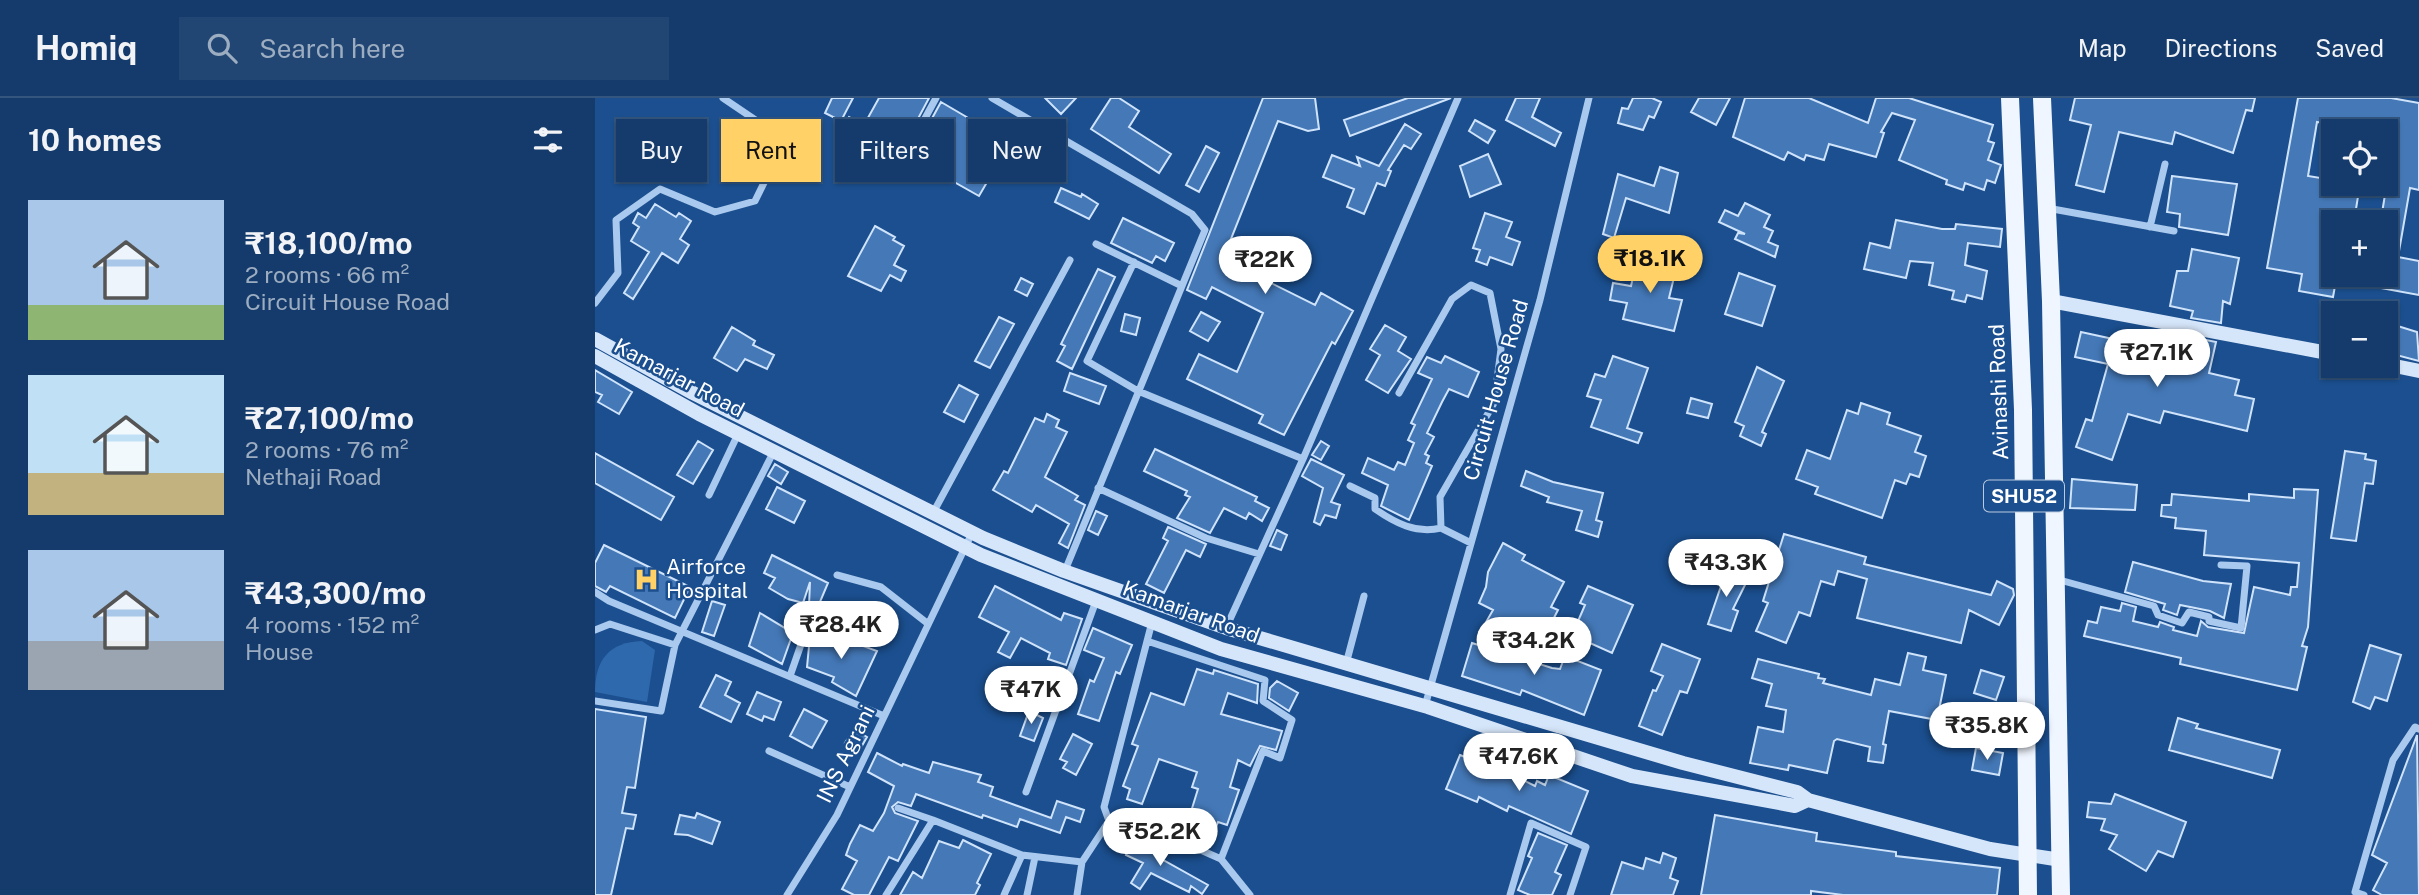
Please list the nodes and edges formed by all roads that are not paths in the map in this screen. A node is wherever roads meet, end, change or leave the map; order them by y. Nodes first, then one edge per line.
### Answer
1 (723, 98) edge
2 (936, 98) edge
3 (992, 98) edge
4 (1458, 98) edge
5 (1589, 98) edge
6 (2010, 98) edge
7 (2042, 98) edge
8 (925, 119) edge
9 (2165, 164) dead end
10 (2047, 208) junction
11 (2150, 227) junction
12 (2174, 231) dead end
13 (1096, 244) dead end
14 (1070, 260) dead end
15 (1134, 262) junction
16 (1182, 286) junction
17 (2051, 300) junction
18 (595, 303) edge
19 (595, 339) edge
20 (2321, 352) edge
21 (595, 356) edge
22 (2398, 367) edge
23 (2419, 371) edge
24 (1138, 391) junction
25 (1399, 393) dead end
26 (739, 434) junction
27 (774, 451) junction
28 (1303, 459) junction
29 (1350, 486) dead end
30 (1098, 488) junction
31 (709, 495) dead end
32 (932, 513) junction
33 (1441, 528) junction
34 (972, 533) junction
35 (1471, 543) junction
36 (966, 548) junction
37 (1259, 554) junction
38 (2221, 565) dead end
39 (1064, 571) junction
40 (837, 575) dead end
41 (2056, 579) junction
42 (1058, 587) junction
43 (595, 592) edge
44 (1364, 596) dead end
45 (1096, 600) junction
46 (1152, 622) junction
47 (927, 623) junction
48 (1226, 628) junction
49 (595, 630) edge
50 (683, 630) junction
51 (805, 633) dead end
52 (1147, 640) junction
53 (675, 645) junction
54 (1346, 664) junction
55 (790, 676) junction
56 (1430, 690) junction
57 (595, 701) edge
58 (1425, 706) junction
59 (884, 716) junction
60 (2419, 729) edge
61 (769, 751) dead end
62 (850, 786) junction
63 (1026, 792) dead end
64 (1808, 800) junction
65 (898, 808) dead end
66 (933, 820) junction
67 (1109, 821) junction
68 (2027, 833) junction
69 (2060, 835) junction
70 (1022, 855) junction
71 (1035, 857) junction
72 (2027, 857) junction
73 (1221, 859) junction
74 (2061, 860) junction
75 (1082, 862) junction
76 (787, 895) edge
77 (886, 895) edge
78 (1004, 895) edge
79 (1027, 895) edge
80 (1077, 895) edge
81 (1250, 895) edge
82 (1510, 895) edge
83 (1570, 895) edge
84 (2028, 895) edge
85 (2061, 895) edge
86 (2364, 895) edge

1 - 18 street
2 - 8 street
3 - 16 street
4 - 28 street
5 - 35 street, Circuit House Road
6 - 68 main road, Avinashi Road / SHU52
7 - 10 main road, SHU52
9 - 11 street
10 - 11 street
10 - 17 main road, SHU52
11 - 12 street
13 - 15 street
14 - 32 street
15 - 16 street
15 - 24 street
16 - 24 street
17 - 20 main road
17 - 41 main road, SHU52
19 - 32 main road
21 - 26 main road, Kamarjar Road
22 - 23 main road
24 - 28 street
24 - 30 street
25 - 33 street
26 - 27 main road, Kamarjar Road
26 - 31 street
27 - 36 main road, Kamarjar Road
27 - 50 street
28 - 37 street
29 - 33 street
30 - 37 street
30 - 39 street
32 - 34 main road
33 - 35 street
34 - 36 street, INS Agrani
34 - 39 main road
35 - 56 street, Circuit House Road
36 - 42 main road, Kamarjar Road
36 - 47 street, INS Agrani
37 - 48 street
38 - 41 street
39 - 42 street
39 - 48 main road
40 - 47 street
41 - 69 main road, SHU52
42 - 45 main road, Kamarjar Road
43 - 50 street
44 - 54 street
45 - 46 main road, Kamarjar Road
45 - 63 street
46 - 52 street
46 - 58 main road, Kamarjar Road
47 - 59 street, INS Agrani
48 - 54 main road
49 - 53 street
50 - 53 street
50 - 55 street
51 - 55 street
52 - 67 street
52 - 73 street
53 - 57 street
54 - 56 main road
55 - 59 street
56 - 58 street, Circuit House Road
56 - 64 main road
58 - 64 main road, Kamarjar Road
59 - 62 street, INS Agrani
60 - 86 street
61 - 62 street
62 - 76 street, INS Agrani
64 - 72 main road
65 - 66 street
66 - 70 street
66 - 77 street
67 - 73 street
67 - 75 street
68 - 69 main road
68 - 72 main road, Avinashi Road / SHU52
69 - 74 main road, SHU52
70 - 71 street
70 - 78 street
71 - 75 street
71 - 79 street
72 - 74 main road
72 - 84 main road, Avinashi Road / SHU52
73 - 81 street
74 - 85 main road, SHU52
75 - 80 street
82 - 83 street

